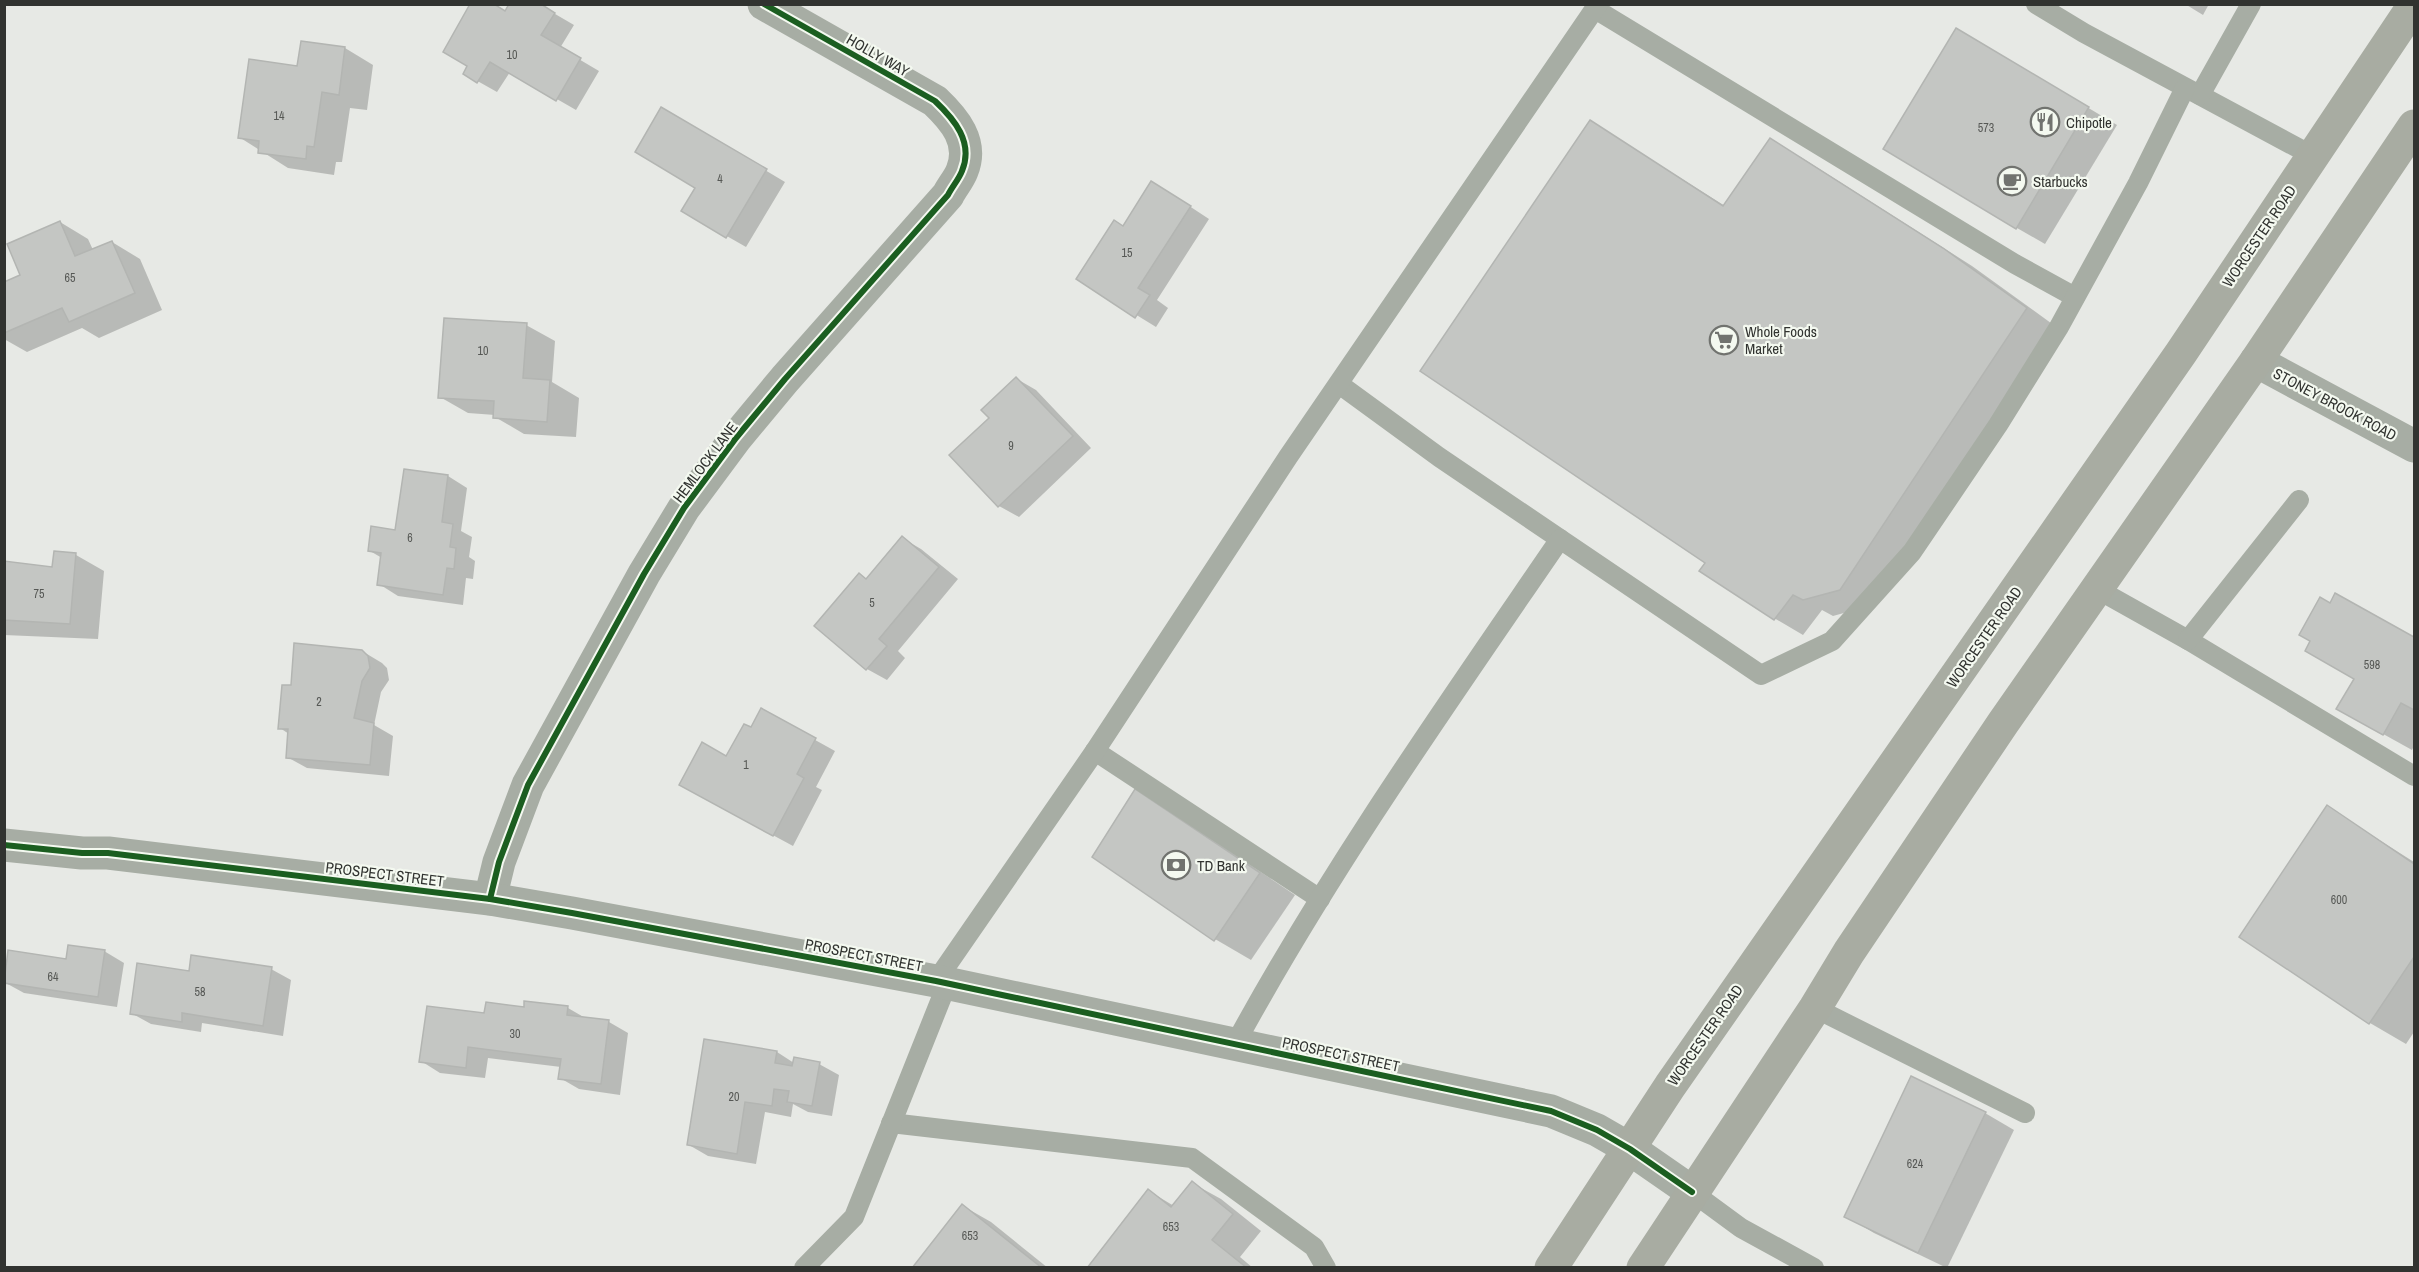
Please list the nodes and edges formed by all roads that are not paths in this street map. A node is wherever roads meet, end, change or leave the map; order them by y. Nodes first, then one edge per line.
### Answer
1 (764, 4) edge
2 (2036, 4) edge
3 (2251, 4) edge
4 (2415, 5) edge
5 (1597, 7) edge
6 (2192, 91) junction
7 (2415, 126) edge
8 (965, 142) joint
9 (2313, 156) junction
10 (2075, 297) junction
11 (2256, 361) junction
12 (1339, 384) junction
13 (2415, 446) edge
14 (2299, 500) dead end
15 (1560, 538) junction
16 (2097, 589) junction
17 (2188, 640) junction
18 (1095, 751) junction
19 (2415, 776) edge
20 (4, 845) edge
21 (490, 899) junction
22 (1320, 900) junction
23 (942, 982) junction
24 (1815, 1008) junction
25 (1235, 1044) junction
26 (2025, 1113) dead end
27 (891, 1123) junction
28 (1630, 1149) junction
29 (1692, 1192) junction
30 (804, 1268) edge
31 (1326, 1268) edge
32 (1551, 1268) edge
33 (1642, 1268) edge
34 (1814, 1268) edge

1 - 8 street, HOLLY WAY
2 - 6 lane
3 - 6 lane
4 - 9 highway, WORCESTER ROAD
5 - 10 lane
5 - 12 lane
6 - 9 lane
6 - 10 lane
7 - 11 highway
8 - 21 street, HEMLOCK LANE
9 - 28 highway, WORCESTER ROAD
10 - 15 lane
11 - 13 street, STONEY BROOK ROAD
11 - 16 highway
12 - 15 lane
12 - 18 lane
14 - 17 lane
15 - 22 lane
16 - 17 lane
16 - 24 highway
17 - 19 lane
18 - 22 lane
18 - 23 lane
20 - 21 street, PROSPECT STREET
21 - 23 street, PROSPECT STREET
22 - 25 lane
23 - 25 street, PROSPECT STREET
23 - 27 lane
24 - 26 lane
24 - 29 highway
25 - 28 street, PROSPECT STREET
27 - 30 lane
27 - 31 lane
28 - 29 street, PROSPECT STREET
28 - 32 highway, WORCESTER ROAD
29 - 33 highway
29 - 34 lane

